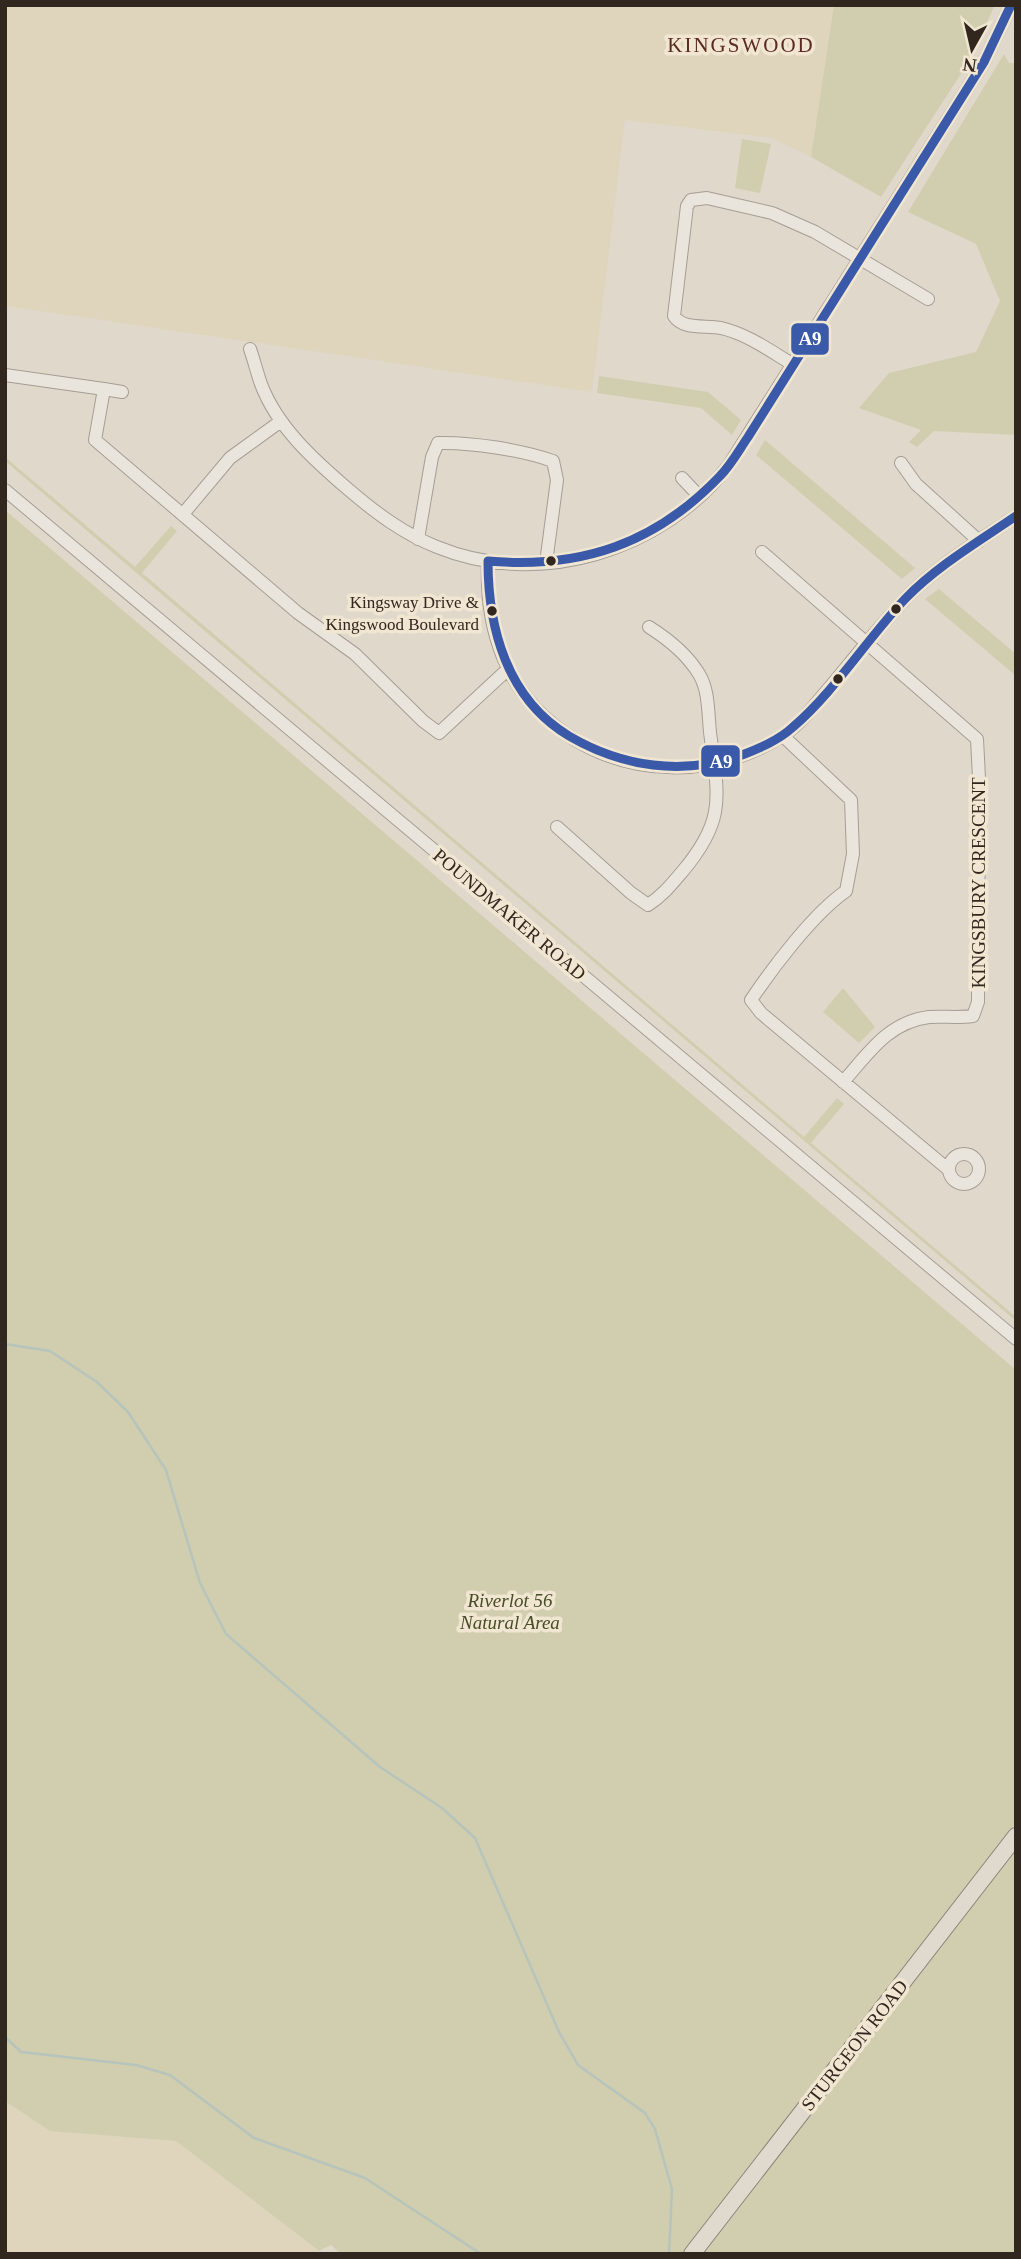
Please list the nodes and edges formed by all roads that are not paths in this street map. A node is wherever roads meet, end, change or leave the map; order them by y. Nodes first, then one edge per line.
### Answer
1 (1011, 5) edge
2 (859, 260) junction
3 (928, 299) dead end
4 (250, 348) dead end
5 (792, 364) junction
6 (5, 375) edge
7 (104, 389) junction
8 (122, 392) dead end
9 (281, 421) junction
10 (901, 463) dead end
11 (682, 478) dead end
12 (5, 489) edge
13 (699, 496) junction
14 (183, 514) junction
15 (1016, 516) edge
16 (418, 538) junction
17 (979, 541) junction
18 (762, 551) dead end
19 (488, 561) junction
20 (546, 563) junction
21 (649, 627) dead end
22 (866, 644) junction
23 (507, 670) junction
24 (783, 736) junction
25 (715, 764) junction
26 (557, 827) dead end
27 (843, 1082) junction
28 (948, 1170) dead end
29 (1016, 1339) edge
30 (1016, 1836) edge
31 (692, 2254) edge

1 - 2 street
2 - 3 street
2 - 5 street
2 - 5 street
4 - 9 street
5 - 13 street
6 - 7 street
7 - 8 street
7 - 14 street
9 - 14 street
9 - 16 street
10 - 17 street
11 - 13 street
12 - 29 street, POUNDMAKER ROAD
13 - 20 street
14 - 23 street
15 - 17 street
16 - 19 street
16 - 20 street
17 - 22 street
18 - 22 street
19 - 20 street
19 - 23 street
21 - 25 street
22 - 24 street
22 - 27 street, KINGSBURY CRESCENT
23 - 25 street
24 - 25 street
24 - 27 street
25 - 26 street
27 - 28 street
30 - 31 main road, STURGEON ROAD

